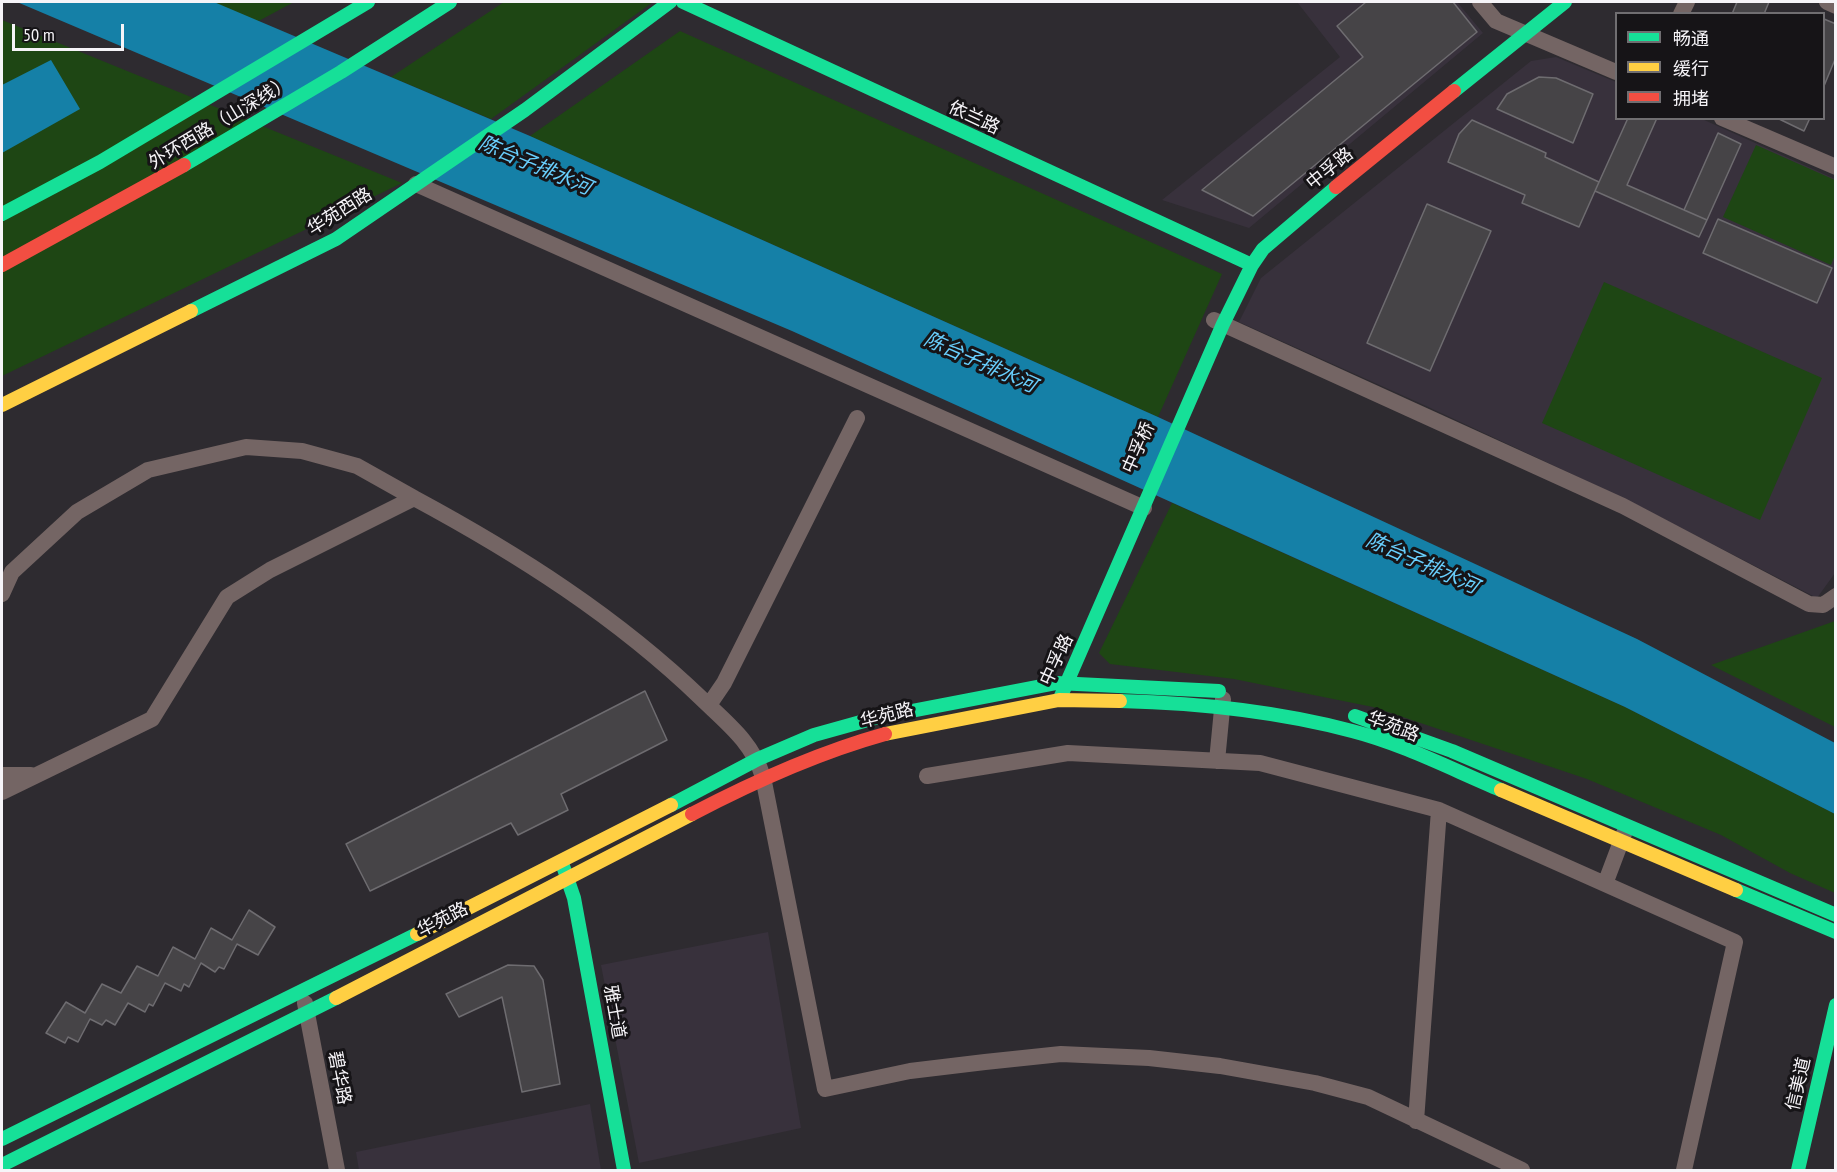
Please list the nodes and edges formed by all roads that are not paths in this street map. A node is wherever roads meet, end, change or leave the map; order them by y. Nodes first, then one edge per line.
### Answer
1 (368, 2) edge
2 (450, 2) edge
3 (670, 2) edge
4 (682, 2) edge
5 (1480, 2) edge
6 (1555, 2) edge
7 (1565, 2) edge
8 (1827, 2) edge
9 (1836, 6) edge
10 (1523, 31) junction
11 (1615, 71) edge
12 (1727, 120) edge
13 (1836, 167) edge
14 (419, 182) junction
15 (2, 214) edge
16 (1247, 263) junction
17 (2, 265) edge
18 (1219, 322) junction
19 (2, 405) edge
20 (1179, 414) joint
21 (857, 418) dead end
22 (414, 498) junction
23 (1141, 503) junction
24 (2, 594) edge
25 (1836, 596) edge
26 (1073, 658) junction
27 (1061, 686) junction
28 (1027, 687) junction
29 (1226, 697) junction
30 (709, 705) junction
31 (1340, 712) dead end
32 (758, 759) junction
33 (1217, 761) junction
34 (2, 775) edge
35 (34, 775) junction
36 (763, 777) junction
37 (927, 777) dead end
38 (2, 792) edge
39 (1439, 810) junction
40 (1623, 834) junction
41 (593, 864) junction
42 (561, 873) junction
43 (1605, 884) junction
44 (568, 901) junction
45 (1836, 915) edge
46 (1834, 932) edge
47 (302, 992) junction
48 (1836, 1005) edge
49 (307, 1013) junction
50 (1836, 1070) edge
51 (1831, 1092) dead end
52 (1416, 1121) junction
53 (2, 1139) edge
54 (2, 1165) edge
55 (337, 1170) edge
56 (616, 1170) edge
57 (624, 1170) edge
58 (1522, 1170) edge
59 (1684, 1170) edge
60 (1798, 1170) edge

1 - 15 main road, 外环西路（山深线）
2 - 17 main road, 外环西路（山深线）
3 - 14 main road, 华苑西路
4 - 16 main road, 依兰路
5 - 10 street
6 - 10 main road, 中孚路
7 - 10 main road, 中孚路
8 - 9 street
10 - 11 street
10 - 16 main road, 中孚路
12 - 13 street
14 - 19 main road, 华苑西路
14 - 23 street
16 - 18 main road, 中孚路
18 - 20 main road, 中孚路
18 - 25 street
20 - 23 main road, 中孚桥
21 - 30 street
22 - 24 street
22 - 30 street
22 - 35 street
23 - 26 main road, 中孚路
26 - 27 main road, 中孚路
26 - 28 main road
27 - 28 main road, 华苑路
27 - 29 main road, 华苑路
27 - 29 main road, 华苑路
27 - 36 main road, 华苑路
28 - 32 main road, 华苑路
29 - 33 street
29 - 40 main road, 华苑路
30 - 32 street
31 - 40 main road, 华苑路
32 - 36 street
32 - 42 main road, 华苑路
33 - 37 street
33 - 39 street
34 - 35 street
35 - 38 street
36 - 41 main road, 华苑路
36 - 52 street
39 - 43 street
39 - 52 street
40 - 43 street
40 - 45 main road, 华苑路
40 - 46 main road, 华苑路
41 - 42 main road, 华苑路
41 - 44 main road
42 - 44 main road, 雅士道
42 - 47 main road, 华苑路
42 - 49 main road, 华苑路
43 - 59 street
44 - 56 main road, 雅士道
44 - 57 main road, 雅士道
47 - 49 street, 碧华路
47 - 53 main road, 华苑路
48 - 60 main road, 信美道
49 - 54 main road, 华苑路
49 - 55 street, 碧华路
50 - 51 main road, 信美道
52 - 58 street

